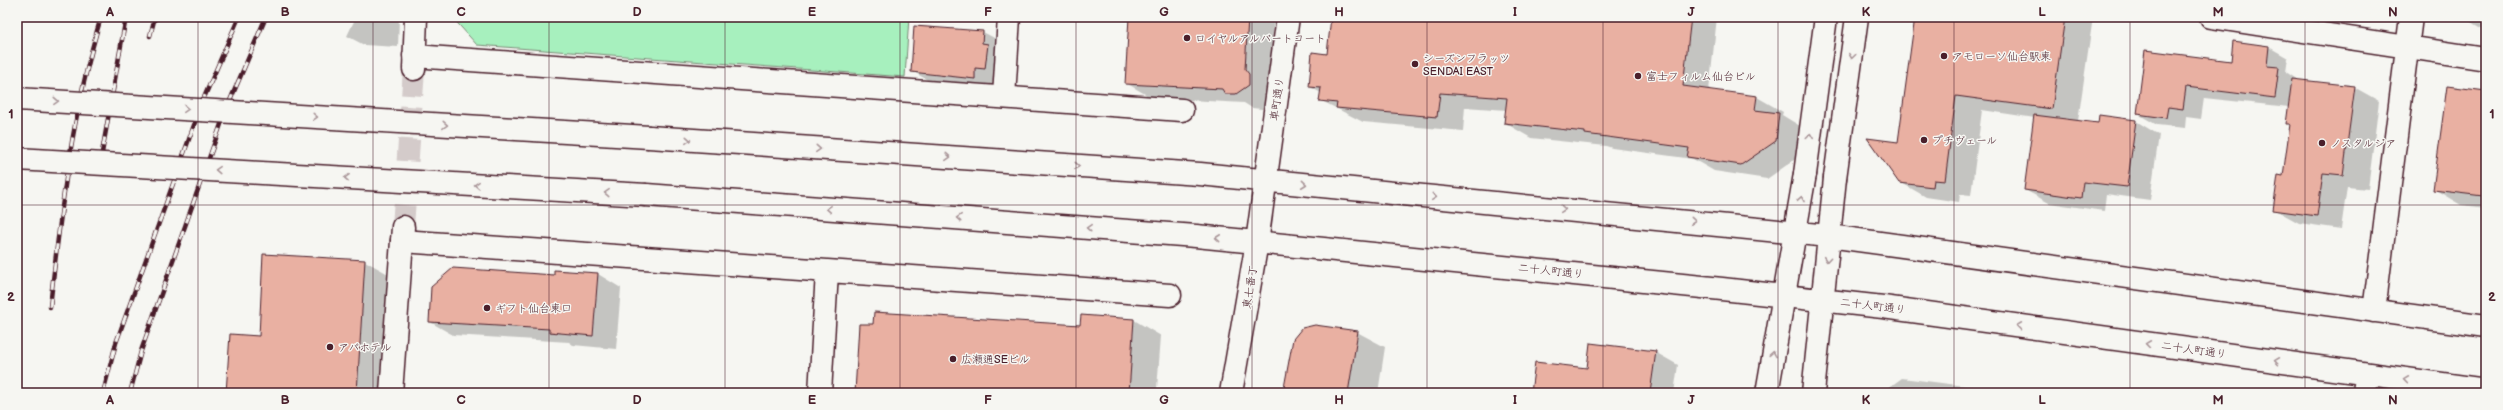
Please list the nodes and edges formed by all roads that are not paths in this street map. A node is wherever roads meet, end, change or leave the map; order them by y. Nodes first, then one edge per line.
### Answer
1 (416, 17) edge
2 (1009, 17) edge
3 (1288, 17) edge
4 (1826, 17) edge
5 (1857, 17) edge
6 (2211, 17) edge
7 (2411, 17) edge
8 (2408, 47) junction
9 (2486, 59) edge
10 (1004, 97) junction
11 (17, 99) edge
12 (1182, 110) dead end
13 (17, 159) edge
14 (1266, 181) junction
15 (1795, 232) junction
16 (1829, 236) junction
17 (1257, 242) junction
18 (827, 272) junction
19 (1170, 295) dead end
20 (1783, 295) junction
21 (1823, 300) junction
22 (2374, 311) junction
23 (2486, 326) edge
24 (2365, 383) edge
25 (2486, 390) edge
26 (391, 393) edge
27 (820, 393) edge
28 (1231, 393) edge
29 (1767, 393) edge
30 (1813, 393) edge

1 - 10 street
2 - 10 street
3 - 14 street, 車町通り
15 -> 4 street
5 -> 16 street
6 - 8 street
7 - 8 street
8 - 9 street
8 - 22 street
10 - 12 street
11 -> 14 street, bridge
17 -> 13 street, 二十人町通り, bridge
14 -> 15 street
14 - 17 street, 東七番丁
15 - 16 street
15 - 20 street
16 -> 21 street
16 - 22 street
17 - 20 street, 二十人町通り
17 - 28 street, 東七番丁
18 - 19 street
18 - 26 street
18 - 27 street
20 - 21 street, 二十人町通り
29 -> 20 street
24 -> 21 street, 二十人町通り
21 - 30 street
22 - 23 street
25 -> 24 street, 二十人町通り

